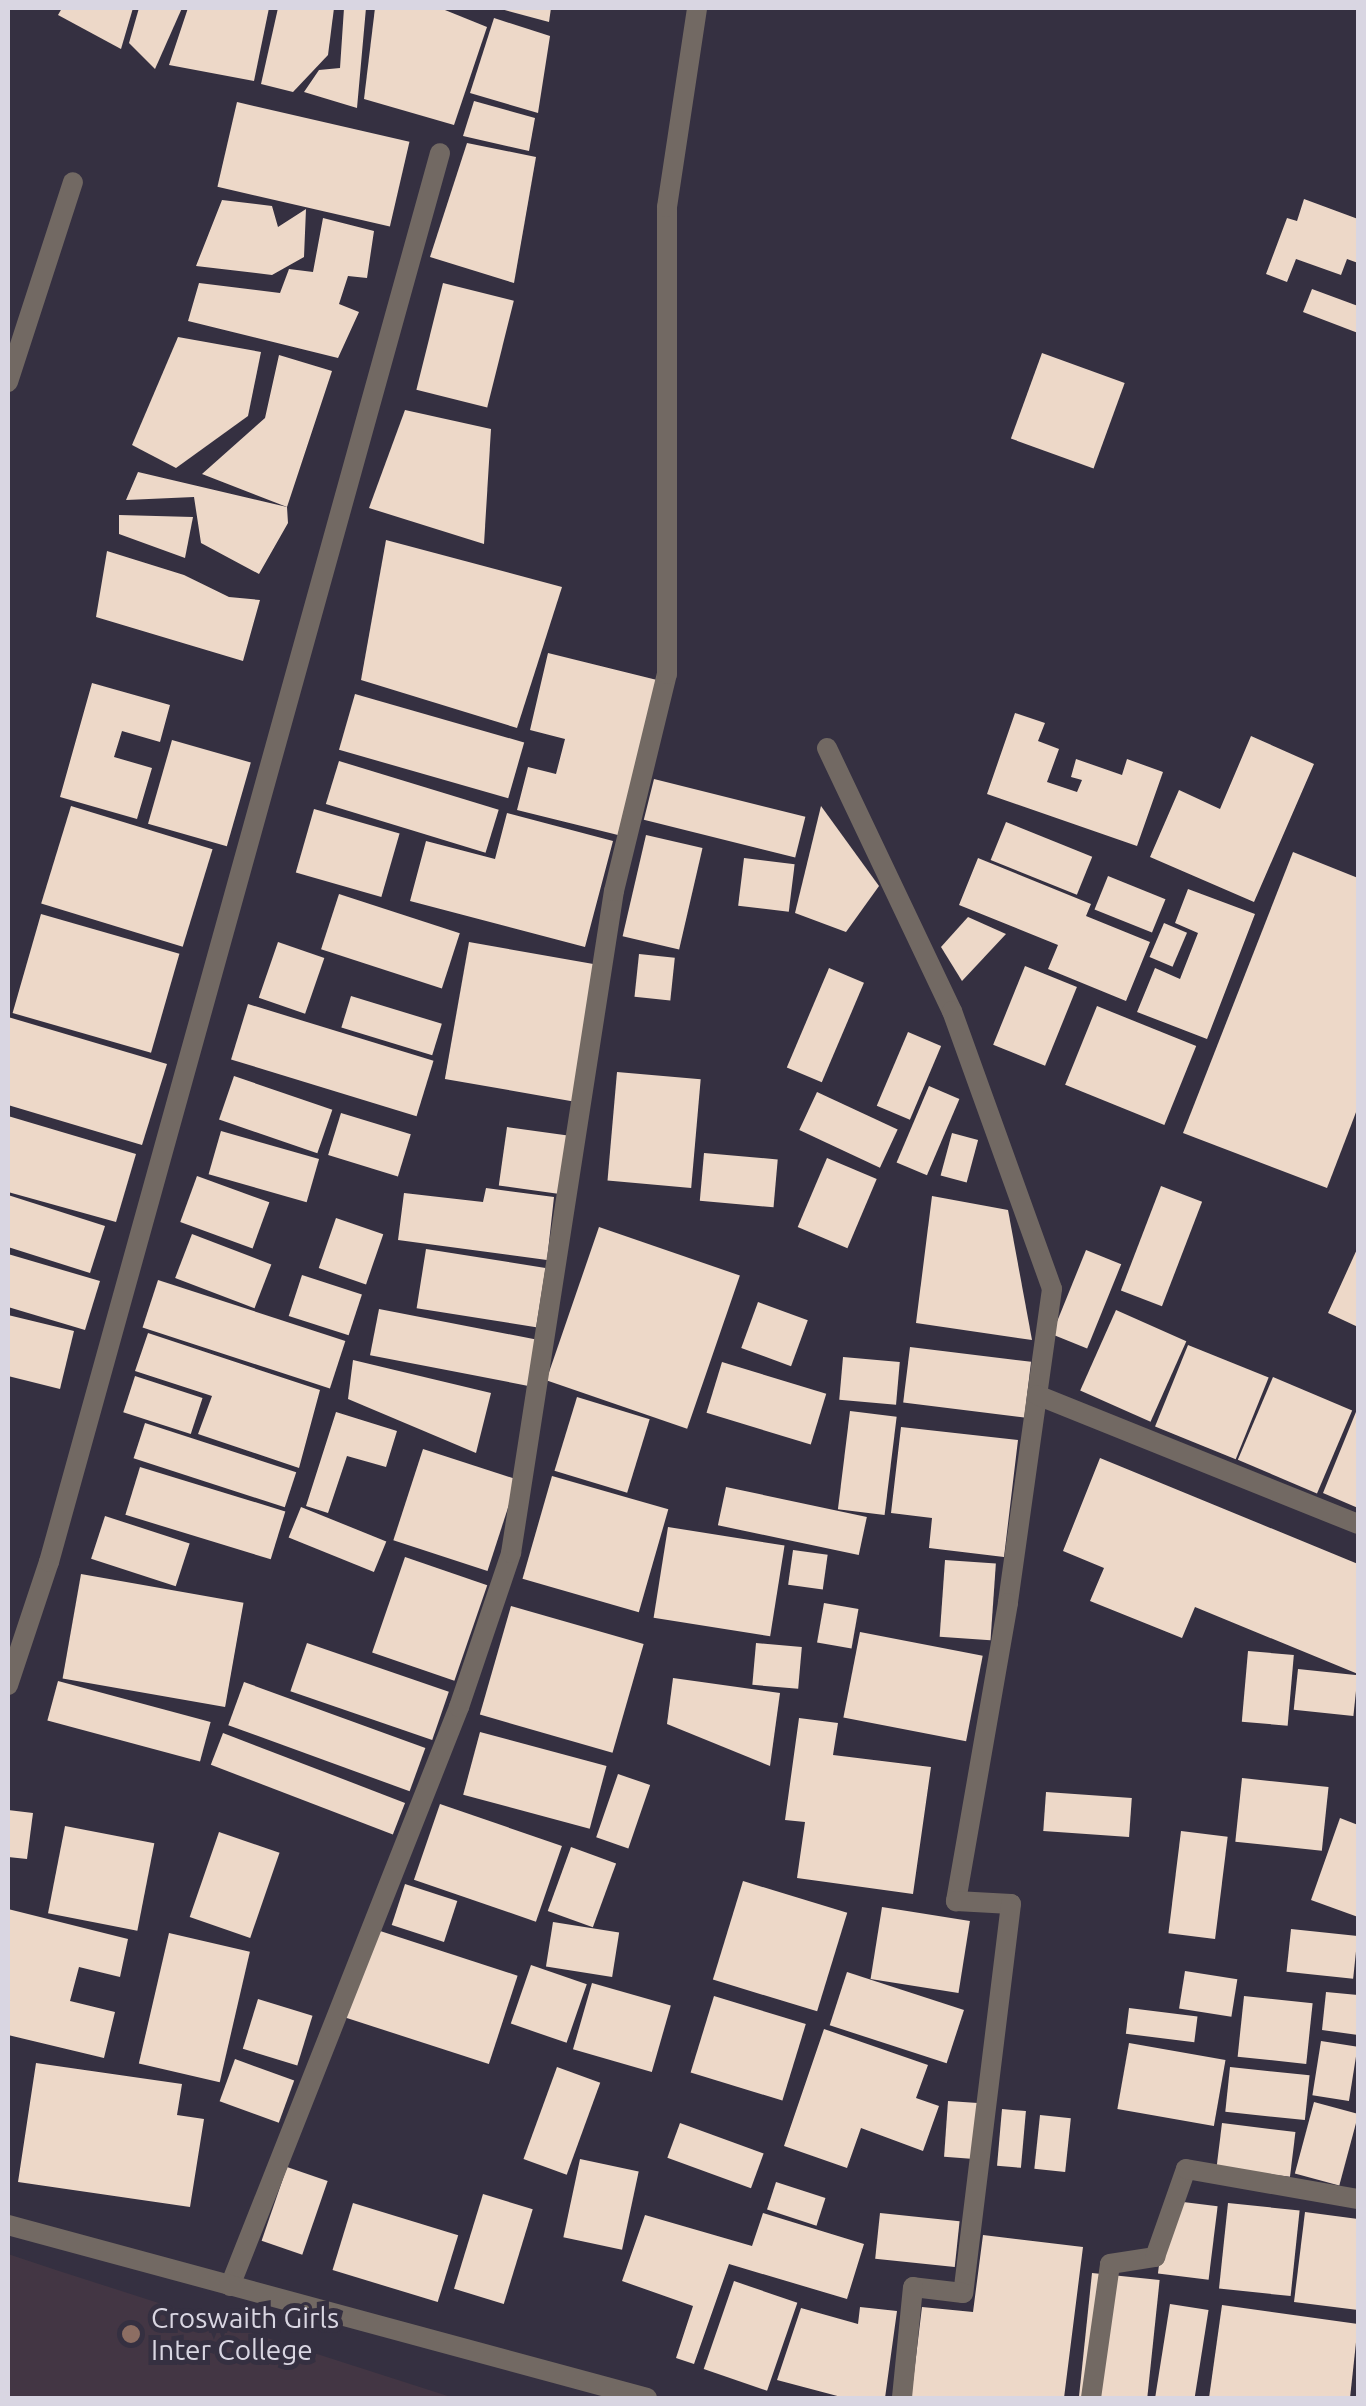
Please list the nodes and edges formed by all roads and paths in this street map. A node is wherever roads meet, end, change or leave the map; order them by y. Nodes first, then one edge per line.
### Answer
1 (697, 8) edge
2 (440, 153) dead end
3 (73, 182) dead end
4 (8, 382) edge
5 (826, 748) dead end
6 (1037, 1395) junction
7 (1358, 1524) edge
8 (8, 1684) edge
9 (1358, 2199) edge
10 (8, 2225) edge
11 (230, 2286) junction
12 (647, 2398) edge
13 (902, 2398) edge
14 (1091, 2398) edge

1 - 11 street
2 - 8 street
3 - 4 street
5 - 6 street
6 - 7 street
6 - 13 street
9 - 14 street
10 - 11 street
11 - 12 street

